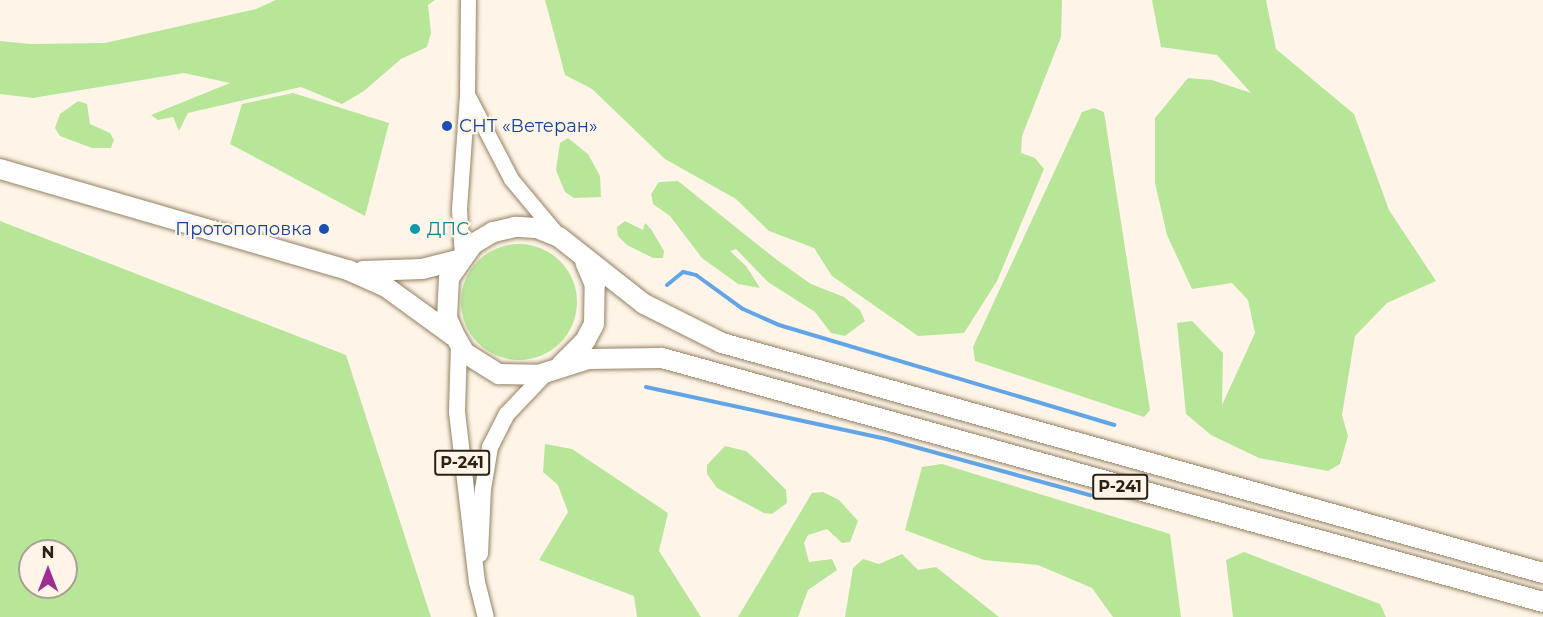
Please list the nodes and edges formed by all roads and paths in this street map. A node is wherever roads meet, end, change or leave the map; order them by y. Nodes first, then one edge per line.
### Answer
1 (468, 0) edge
2 (467, 95) junction
3 (0, 169) edge
4 (559, 237) junction
5 (576, 250) junction
6 (460, 258) junction
7 (348, 270) junction
8 (457, 340) junction
9 (552, 370) junction
10 (1543, 573) edge
11 (477, 582) junction
12 (1543, 602) edge
13 (486, 617) edge

1 - 2 main road
2 - 4 main road
2 - 6 main road
3 - 7 highway, Р-241
4 - 5 highway, Р-241
4 - 6 highway, Р-241
5 - 9 highway
5 - 10 highway, Р-241
6 - 7 highway, Р-241
6 - 8 highway
7 - 8 highway, Р-241
8 - 9 highway, Р-241
8 - 11 main road, Р-241
9 - 11 main road, Р-241
9 - 12 highway, Р-241
11 - 13 main road

